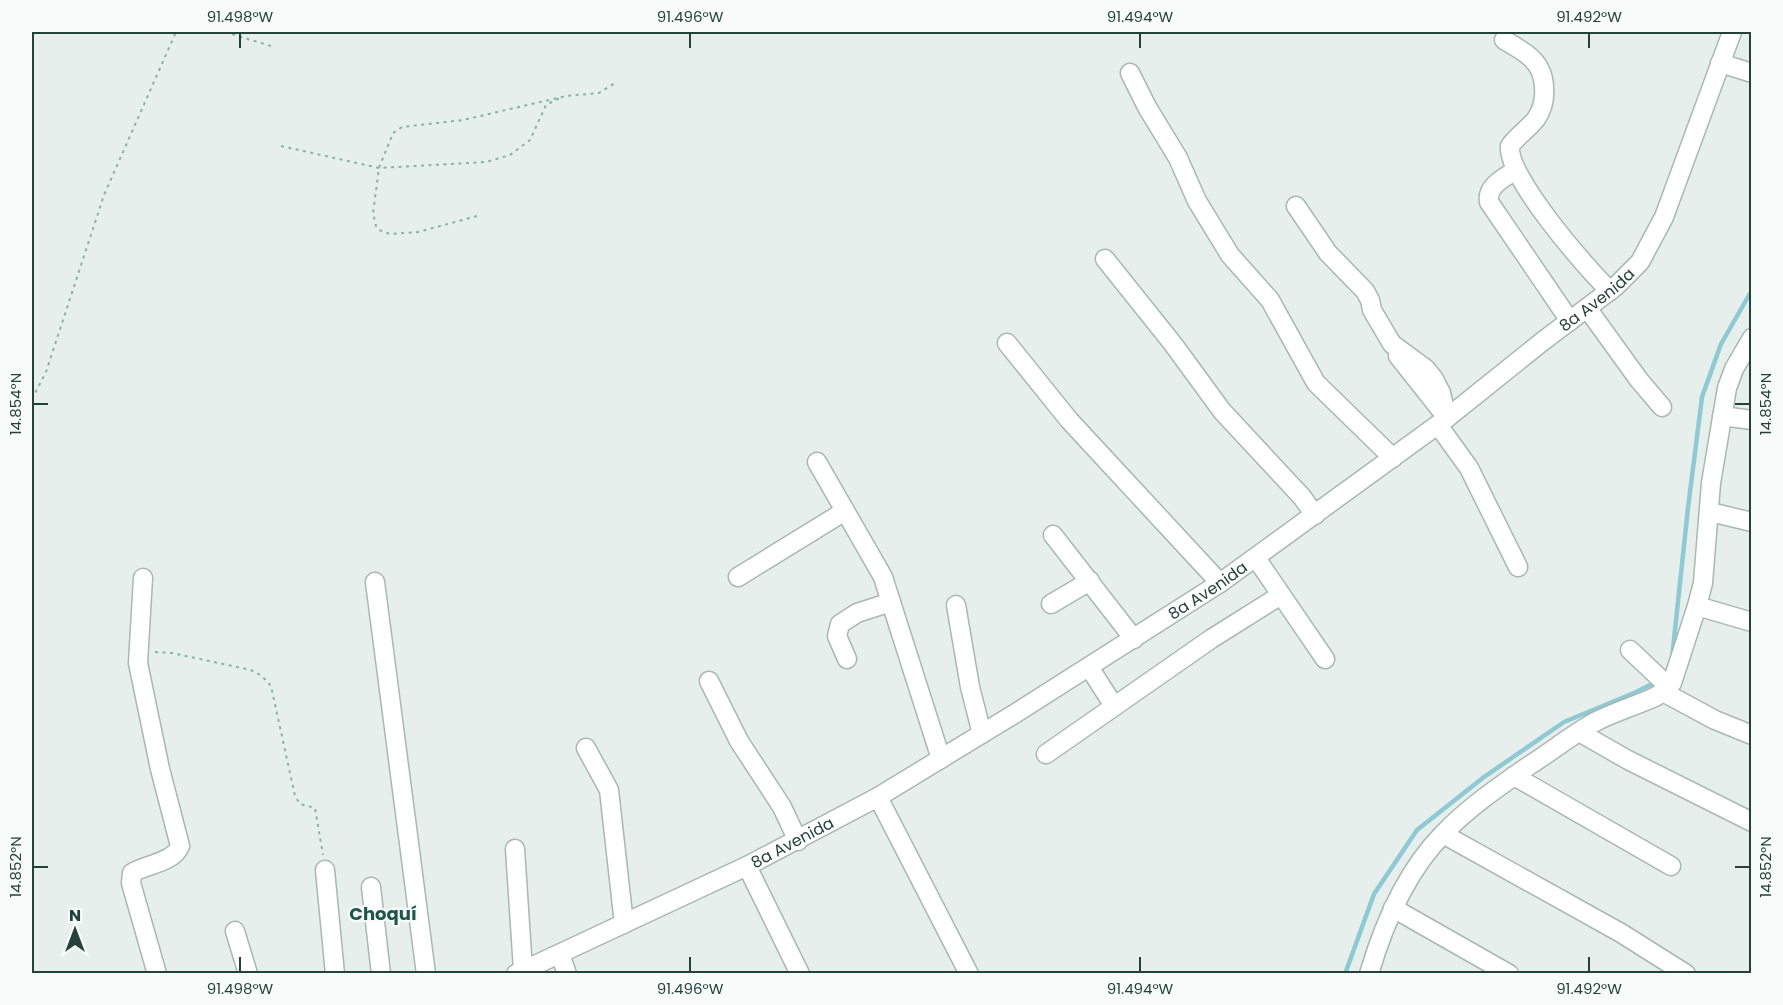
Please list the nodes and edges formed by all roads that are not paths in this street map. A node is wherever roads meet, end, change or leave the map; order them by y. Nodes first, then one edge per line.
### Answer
1 (1732, 32) edge
2 (1504, 40) dead end
3 (1720, 63) junction
4 (1130, 73) dead end
5 (1752, 73) edge
6 (1516, 170) junction
7 (1296, 206) dead end
8 (1105, 259) dead end
9 (1610, 291) junction
10 (1587, 308) junction
11 (1570, 321) junction
12 (1752, 338) edge
13 (1007, 343) dead end
14 (1662, 407) dead end
15 (1722, 416) junction
16 (1752, 420) edge
17 (1442, 422) junction
18 (1393, 458) junction
19 (817, 462) dead end
20 (845, 511) junction
21 (1710, 512) junction
22 (1315, 515) junction
23 (1752, 522) edge
24 (1053, 535) dead end
25 (1256, 558) junction
26 (1518, 567) dead end
27 (143, 578) dead end
28 (738, 578) dead end
29 (1090, 581) junction
30 (375, 582) dead end
31 (1220, 584) junction
32 (1281, 595) junction
33 (891, 602) junction
34 (1051, 604) dead end
35 (956, 605) dead end
36 (1697, 606) junction
37 (1752, 622) edge
38 (1134, 639) junction
39 (1630, 650) dead end
40 (847, 658) dead end
41 (1324, 659) dead end
42 (1089, 667) junction
43 (709, 681) dead end
44 (1666, 687) junction
45 (1114, 706) junction
46 (1579, 732) junction
47 (982, 734) junction
48 (1752, 735) edge
49 (586, 748) dead end
50 (1046, 753) dead end
51 (941, 759) junction
52 (1514, 776) junction
53 (878, 797) junction
54 (1752, 822) edge
55 (1443, 834) junction
56 (798, 841) junction
57 (515, 849) dead end
58 (747, 866) junction
59 (1671, 866) dead end
60 (325, 870) road end
61 (371, 887) dead end
62 (1393, 908) junction
63 (624, 924) junction
64 (235, 931) dead end
65 (560, 954) junction
66 (519, 972) edge
67 (1374, 972) edge
68 (157, 974) edge
69 (248, 974) edge
70 (335, 974) edge
71 (381, 974) edge
72 (426, 974) edge
73 (567, 974) edge
74 (800, 974) edge
75 (969, 974) edge
76 (1509, 974) edge
77 (1686, 974) edge

1 - 3 street, 8a Avenida
2 - 6 street
3 - 5 street
3 - 9 street, 8a Avenida
4 - 18 street
6 - 9 street
6 - 11 street
7 - 17 street
8 - 22 street
9 - 10 street, 8a Avenida
10 - 11 street, 8a Avenida
10 - 14 street
11 - 17 street, 8a Avenida
12 - 15 street
13 - 31 street
15 - 16 street
15 - 21 street
17 - 18 street, 8a Avenida
17 - 26 street
18 - 22 street, 8a Avenida
19 - 20 street
20 - 28 street
20 - 33 street
21 - 23 street
21 - 36 street
22 - 25 street, 8a Avenida
24 - 29 street
25 - 31 street, 8a Avenida
25 - 32 street
27 - 68 street
29 - 34 street
29 - 38 street
30 - 72 street
31 - 38 street, 8a Avenida
32 - 41 street
32 - 45 street
33 - 40 street
33 - 51 street
35 - 47 street
36 - 37 street
36 - 44 street
38 - 42 street, 8a Avenida
39 - 44 street
42 - 45 street
42 - 47 street, 8a Avenida
43 - 56 street
44 - 46 street
44 - 48 street
45 - 50 street
46 - 52 street
46 - 54 street
47 - 51 street, 8a Avenida
49 - 63 street
51 - 53 street, 8a Avenida
52 - 55 street
52 - 59 street
53 - 56 street, 8a Avenida
53 - 75 street
55 - 62 street
55 - 77 street
56 - 58 street, 8a Avenida
57 - 66 street
58 - 63 street, 8a Avenida
58 - 74 street
60 - 70 street
61 - 71 street
62 - 67 street
62 - 76 street
63 - 65 street, 8a Avenida
64 - 69 street
65 - 66 street, 8a Avenida
65 - 73 street

